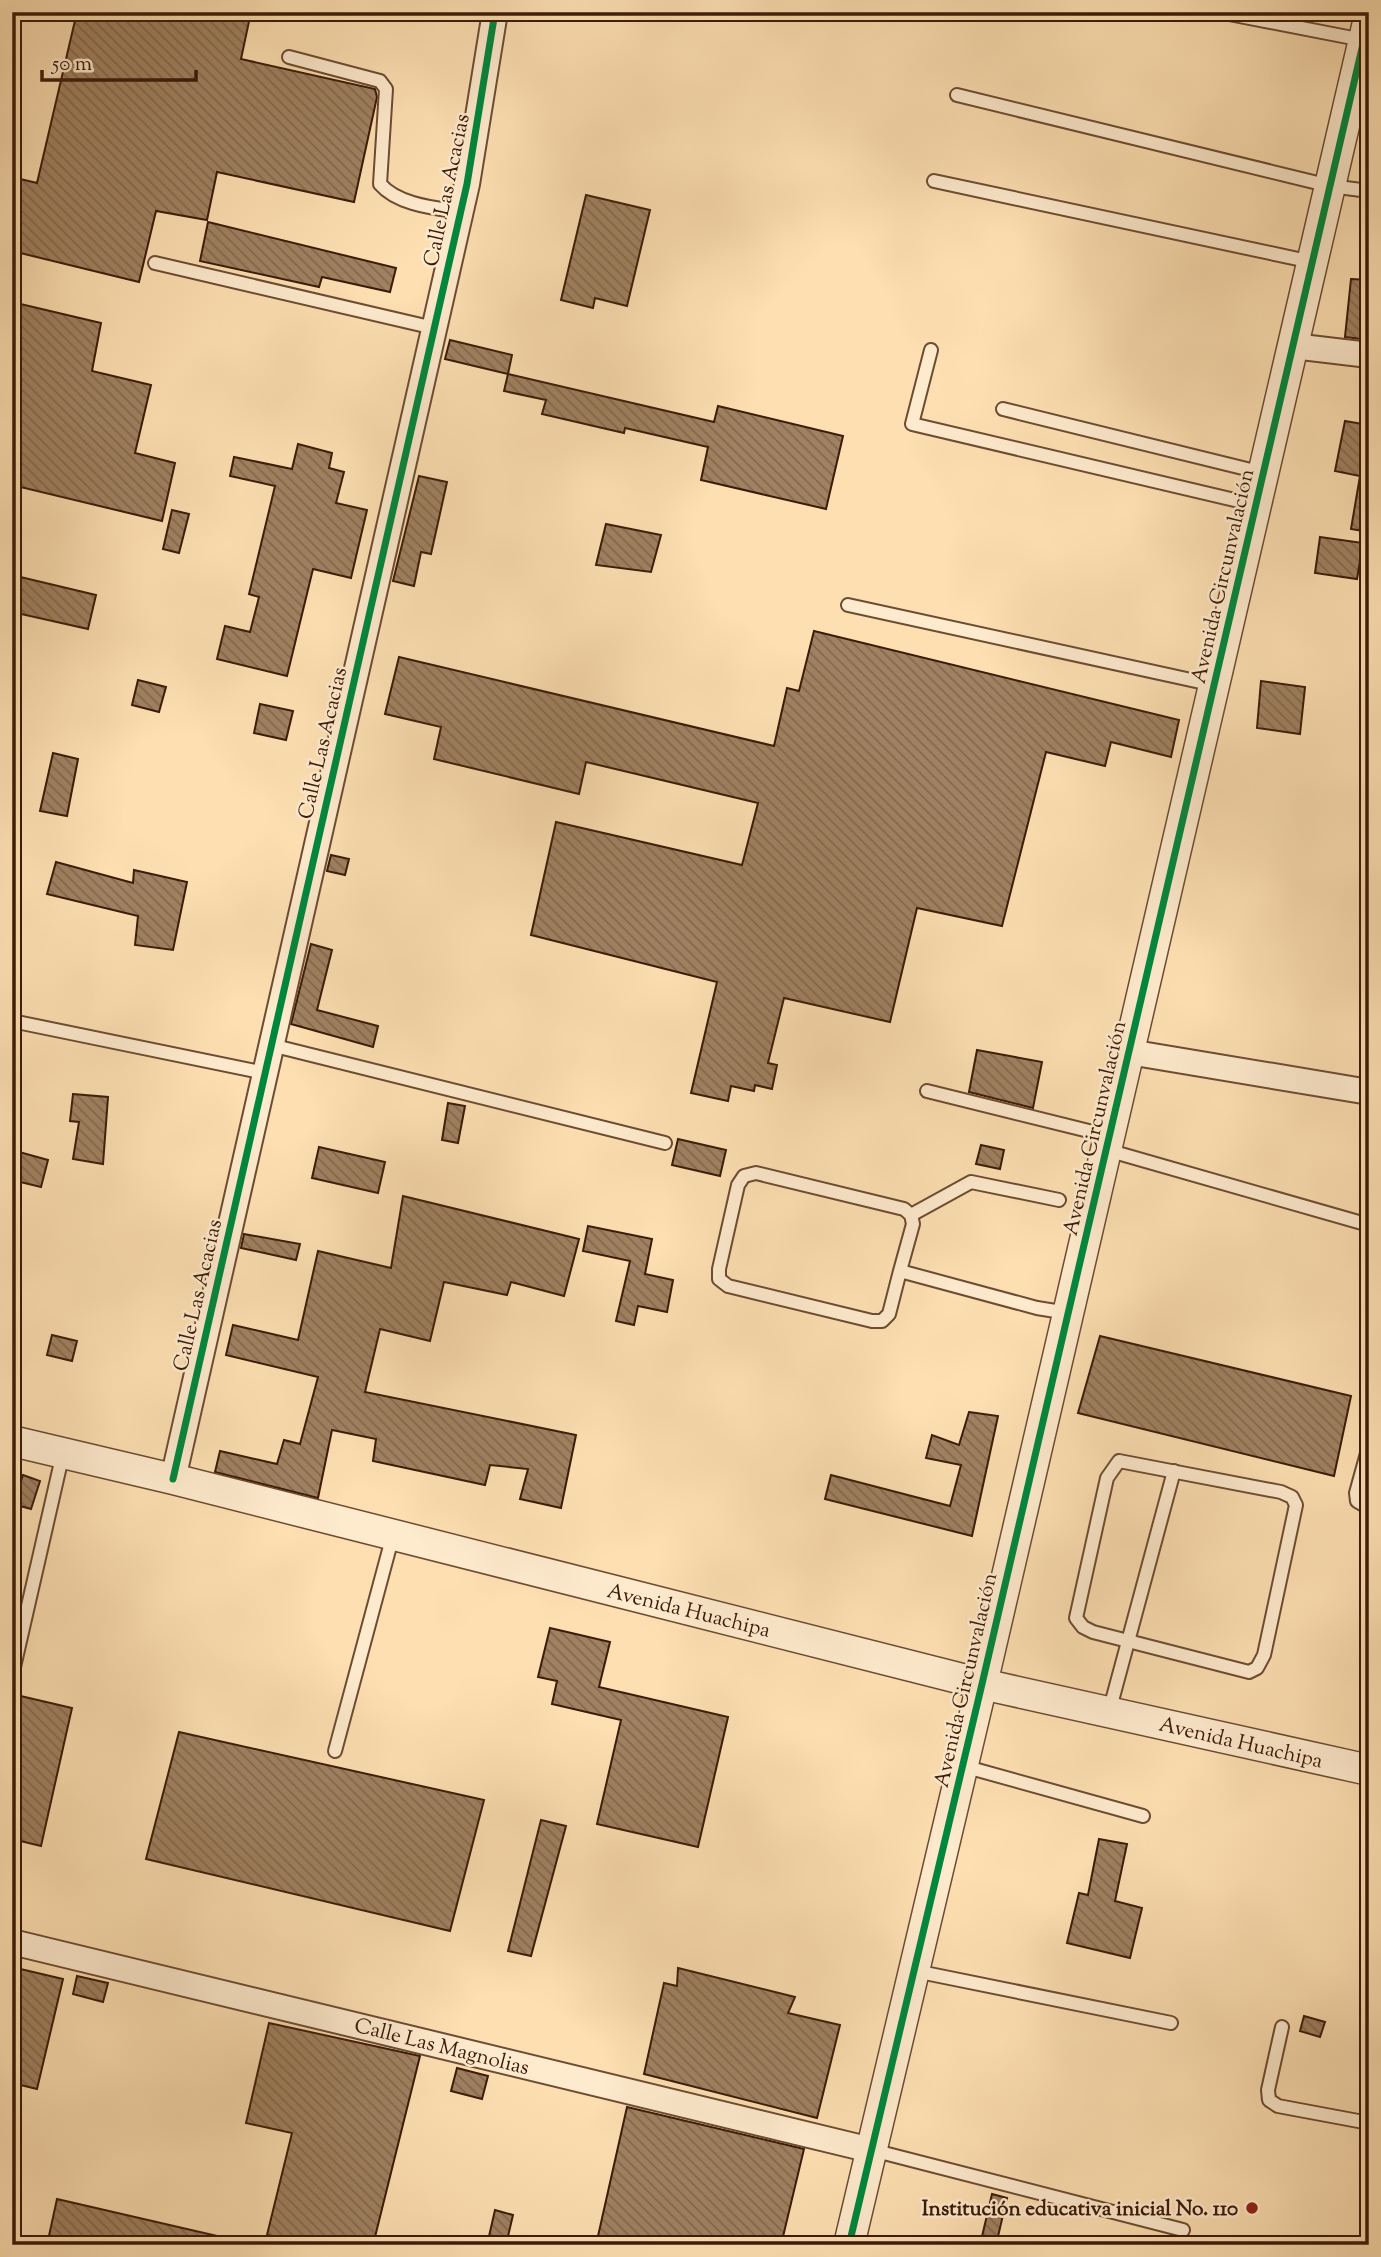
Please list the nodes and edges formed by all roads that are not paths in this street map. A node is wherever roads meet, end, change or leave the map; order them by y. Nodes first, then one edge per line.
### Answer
1 (495, 12) edge
2 (1219, 12) edge
3 (1366, 29) edge
4 (289, 57) dead end
5 (957, 95) dead end
6 (1358, 109) edge
7 (934, 181) dead end
8 (1330, 186) junction
9 (1369, 191) edge
10 (461, 212) junction
11 (1312, 262) junction
12 (155, 263) dead end
13 (434, 328) junction
14 (1293, 346) junction
15 (931, 350) dead end
16 (1369, 355) edge
17 (1003, 409) dead end
18 (1264, 473) junction
19 (1256, 505) junction
20 (848, 605) dead end
21 (1215, 685) junction
22 (12, 1021) edge
23 (271, 1045) junction
24 (1129, 1052) junction
25 (265, 1073) junction
26 (928, 1091) dead end
27 (1369, 1092) edge
28 (665, 1143) dead end
29 (1108, 1143) junction
30 (1059, 1200) dead end
31 (911, 1215) junction
32 (1369, 1225) edge
33 (900, 1271) junction
34 (1069, 1313) junction
35 (12, 1441) edge
36 (1369, 1446) edge
37 (63, 1453) junction
38 (1174, 1471) junction
39 (173, 1479) junction
40 (1369, 1508) edge
41 (393, 1535) junction
42 (1127, 1641) junction
43 (12, 1675) edge
44 (982, 1684) junction
45 (1109, 1712) junction
46 (335, 1751) dead end
47 (963, 1766) junction
48 (1369, 1770) edge
49 (1143, 1816) dead end
50 (12, 1942) edge
51 (914, 1971) junction
52 (1171, 2023) dead end
53 (1282, 2027) dead end
54 (1369, 2123) edge
55 (872, 2150) junction
56 (1183, 2230) dead end
57 (849, 2245) edge

1 - 10 street, Calle Las Acacias
2 - 3 lane
3 - 6 street, Avenida Circunvalación
4 - 10 lane
5 - 8 lane
6 - 8 street, Avenida Circunvalación
7 - 11 lane
8 - 9 lane
8 - 11 street, Avenida Circunvalación
10 - 13 street, Calle Las Acacias
11 - 14 street, Avenida Circunvalación
12 - 13 lane
13 - 23 street, Calle Las Acacias
14 - 16 street
14 - 18 street, Avenida Circunvalación
15 - 19 lane
17 - 18 lane
18 - 19 street, Avenida Circunvalación
19 - 21 street, Avenida Circunvalación
20 - 21 lane
21 - 24 street, Avenida Circunvalación
22 - 25 lane
23 - 25 street, Calle Las Acacias
23 - 28 lane
24 - 27 street
24 - 29 street, Avenida Circunvalación
25 - 39 street, Calle Las Acacias
26 - 29 lane
29 - 32 lane
29 - 34 street, Avenida Circunvalación
30 - 31 lane
31 - 33 lane
31 - 33 lane
33 - 34 lane
34 - 44 street, Avenida Circunvalación
35 - 37 street, Avenida Huachipa
36 - 40 lane
37 - 39 street, Avenida Huachipa
37 - 43 lane
38 - 42 lane
38 - 42 lane
38 - 42 lane
39 - 41 street, Avenida Huachipa
41 - 44 street, Avenida Huachipa
41 - 46 lane
42 - 45 lane
44 - 45 street, Avenida Huachipa
44 - 47 street, Avenida Circunvalación
45 - 48 street, Avenida Huachipa
47 - 49 lane
47 - 51 street, Avenida Circunvalación
50 - 55 street, Calle Las Magnolias
51 - 52 lane
51 - 55 street, Avenida Circunvalación
53 - 54 lane
55 - 56 lane
55 - 57 street, Avenida Circunvalación

